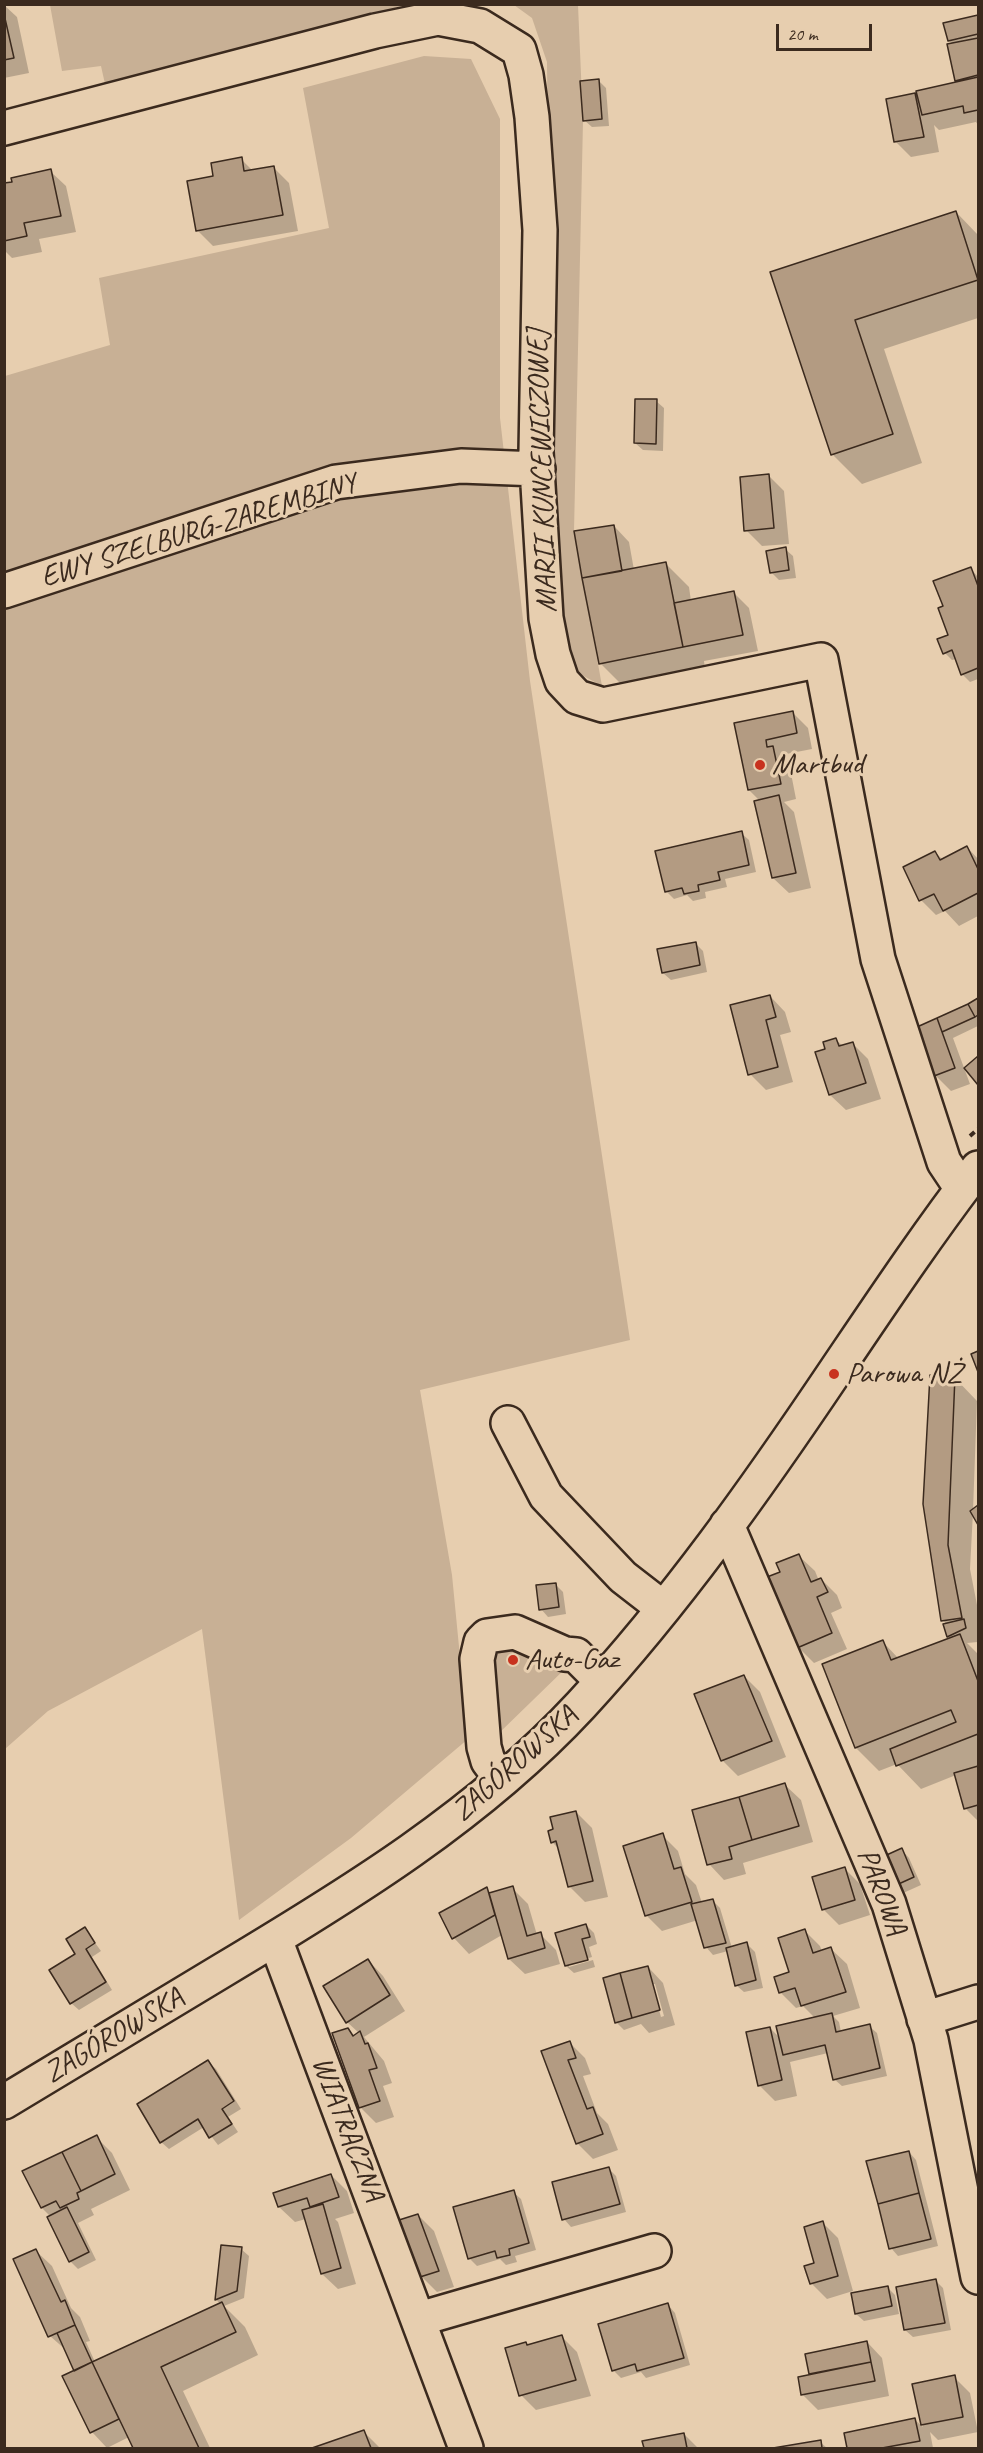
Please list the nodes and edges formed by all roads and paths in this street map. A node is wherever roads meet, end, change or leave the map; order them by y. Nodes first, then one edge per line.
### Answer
1 (4, 128) edge
2 (538, 469) junction
3 (4, 591) edge
4 (970, 1178) edge
5 (508, 1423) dead end
6 (727, 1525) junction
7 (663, 1608) junction
8 (602, 1681) junction
9 (502, 1779) junction
10 (274, 1939) junction
11 (978, 2002) edge
12 (924, 2019) junction
13 (4, 2102) edge
14 (654, 2251) dead end
15 (978, 2277) edge
16 (418, 2319) junction
17 (466, 2448) edge

1 - 2 street, MARII KUNCEWICZOWEJ
2 - 3 street, EWY SZELBURG-ZAREMBINY
2 - 4 street, MARII KUNCEWICZOWEJ
4 - 6 street, ZAGÓROWSKA
5 - 7 street
6 - 7 street, ZAGÓROWSKA
6 - 12 street, PAROWA
7 - 8 street, ZAGÓROWSKA
8 - 9 street, ZAGÓROWSKA
8 - 9 street
9 - 10 street, ZAGÓROWSKA
10 - 13 street, ZAGÓROWSKA
10 - 16 street, WIATRACZNA
11 - 12 street
12 - 15 street, PAROWA
14 - 16 street
16 - 17 street, WIATRACZNA

